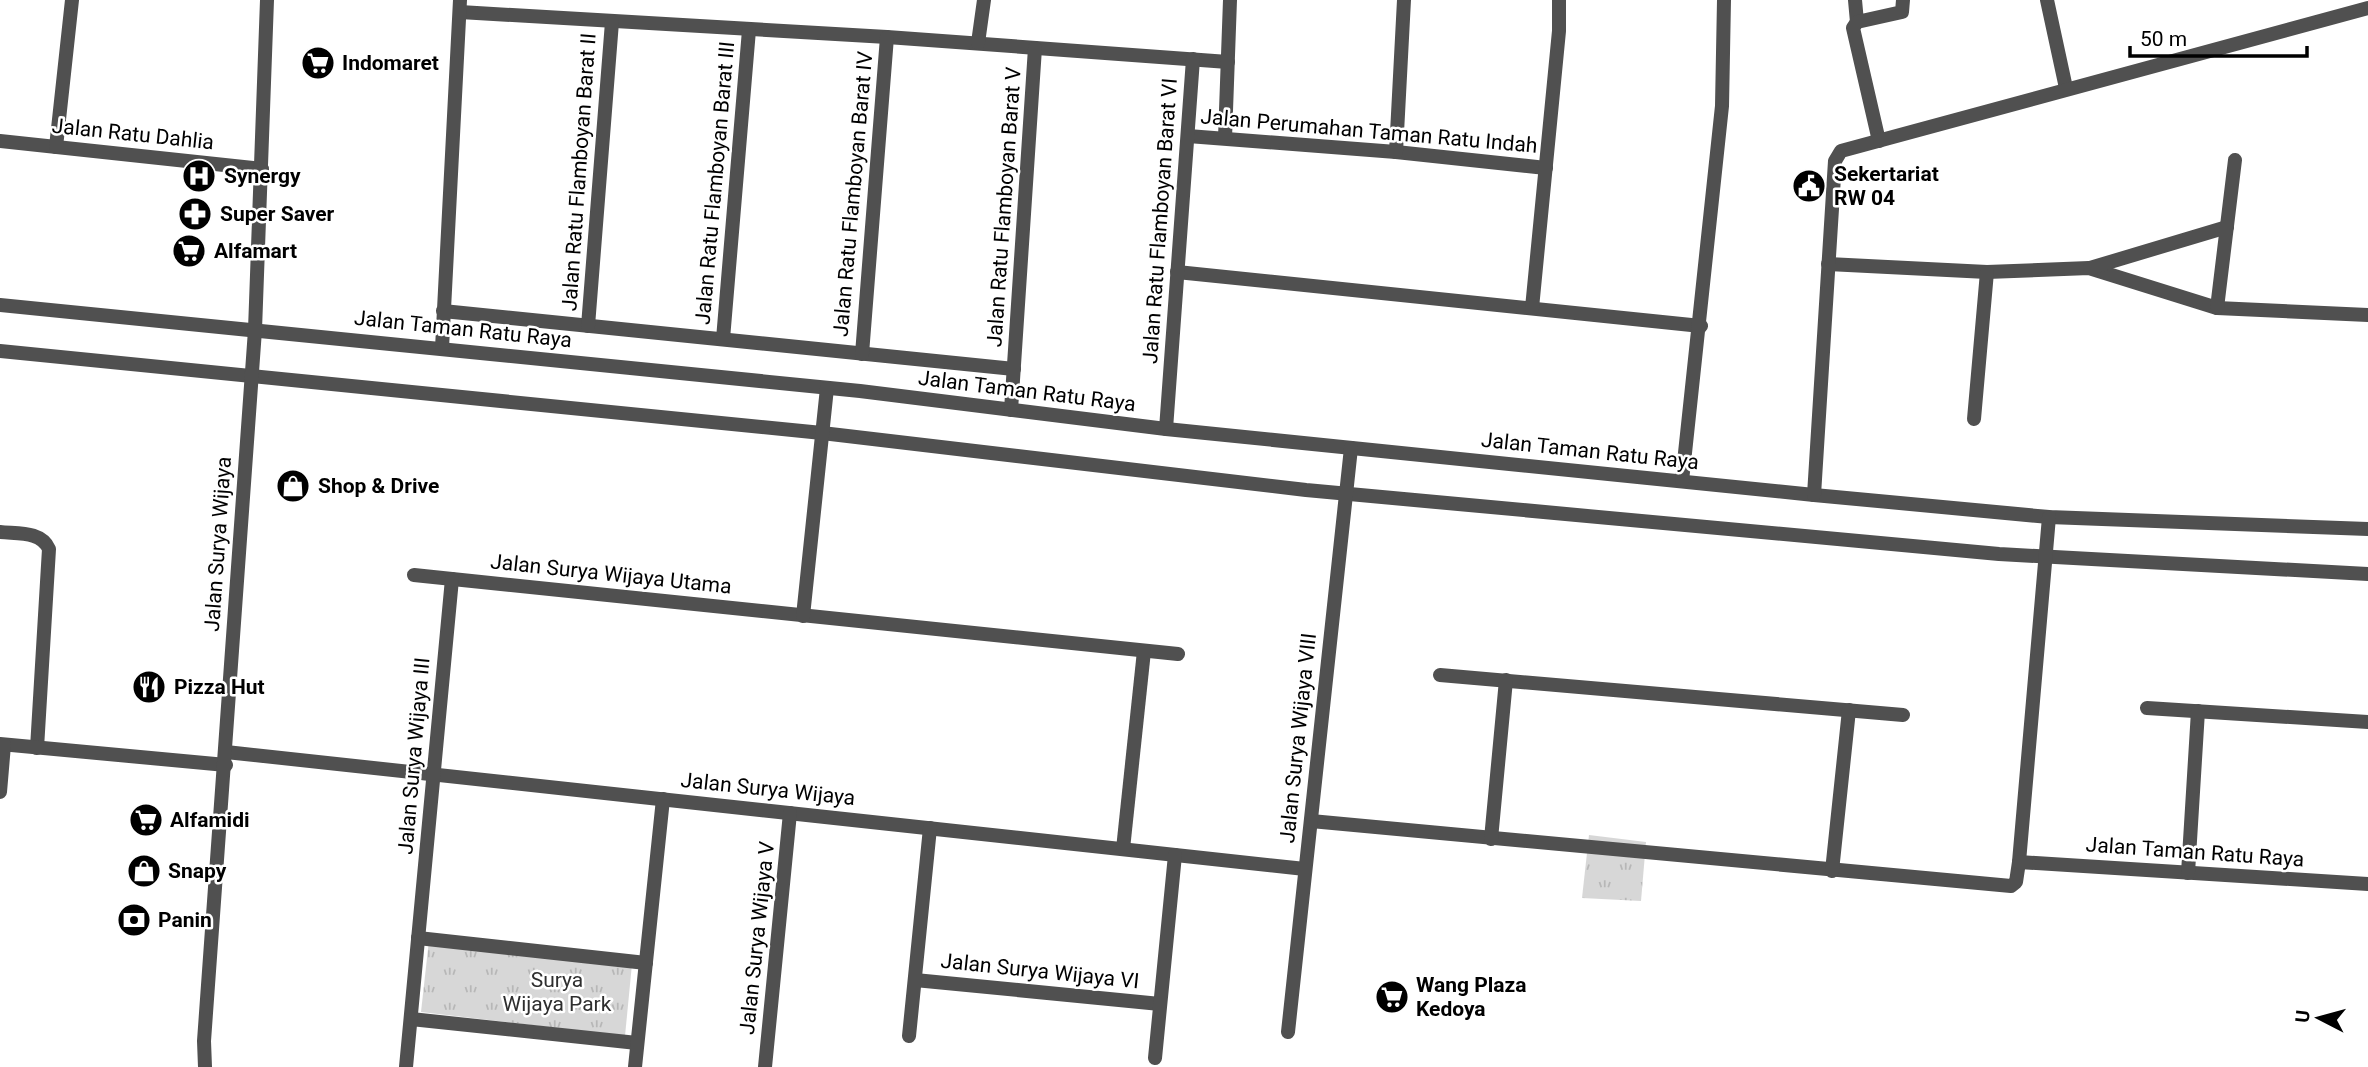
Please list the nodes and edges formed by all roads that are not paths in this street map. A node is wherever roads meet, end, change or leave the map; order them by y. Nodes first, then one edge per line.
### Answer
1 (72, 0) edge
2 (267, 0) edge
3 (984, 0) edge
4 (1230, 0) edge
5 (1404, 0) edge
6 (1559, 0) edge
7 (1724, 0) edge
8 (1855, 0) edge
9 (1903, 0) edge
10 (2047, 0) edge
11 (460, 6) edge
12 (2368, 8) edge
13 (612, 22) junction
14 (1857, 22) junction
15 (749, 30) junction
16 (887, 37) junction
17 (978, 43) junction
18 (1035, 48) junction
19 (1193, 59) junction
20 (1228, 62) junction
21 (2066, 88) junction
22 (1188, 136) junction
23 (1225, 138) junction
24 (0, 141) edge
25 (1879, 141) junction
26 (56, 147) junction
27 (1396, 152) junction
28 (2235, 160) dead end
29 (262, 169) junction
30 (1546, 169) junction
31 (2227, 227) junction
32 (1828, 264) junction
33 (2089, 268) junction
34 (1177, 272) junction
35 (1987, 272) junction
36 (0, 305) edge
37 (2217, 307) junction
38 (1532, 308) junction
39 (443, 311) junction
40 (2368, 315) edge
41 (588, 326) junction
42 (1700, 326) junction
43 (254, 335) junction
44 (723, 339) junction
45 (442, 348) junction
46 (0, 351) edge
47 (862, 354) junction
48 (1014, 369) junction
49 (251, 370) junction
50 (826, 391) junction
51 (1012, 410) junction
52 (1975, 419) dead end
53 (822, 429) junction
54 (1166, 429) junction
55 (1350, 452) junction
56 (1682, 481) junction
57 (1345, 487) junction
58 (1814, 495) junction
59 (2048, 520) junction
60 (2368, 528) edge
61 (0, 532) edge
62 (2046, 552) junction
63 (2368, 574) edge
64 (414, 575) dead end
65 (452, 579) junction
66 (803, 616) junction
67 (1144, 651) junction
68 (1178, 654) dead end
69 (1440, 675) dead end
70 (1506, 681) junction
71 (2147, 708) dead end
72 (1849, 710) junction
73 (2198, 711) junction
74 (1903, 715) dead end
75 (2368, 722) edge
76 (2, 745) edge
77 (37, 748) junction
78 (226, 759) junction
79 (433, 774) junction
80 (0, 792) edge
81 (663, 799) junction
82 (790, 813) junction
83 (1311, 821) junction
84 (930, 828) junction
85 (1491, 839) junction
86 (1123, 849) junction
87 (1175, 855) junction
88 (2019, 862) junction
89 (1305, 869) junction
90 (1832, 871) junction
91 (2188, 873) junction
92 (2368, 884) edge
93 (418, 938) junction
94 (646, 963) junction
95 (915, 980) junction
96 (1160, 1004) junction
97 (411, 1018) junction
98 (1288, 1031) dead end
99 (909, 1036) dead end
100 (637, 1043) junction
101 (1155, 1058) dead end
102 (205, 1067) edge
103 (406, 1067) edge
104 (635, 1067) edge
105 (765, 1067) edge

1 - 26 street
2 - 29 street, Jalan Surya Wijaya
3 - 17 street
4 - 20 street
5 - 27 street
6 - 30 street, Jalan Perumahan Taman Ratu Indah
7 - 42 street
8 - 14 street
9 - 14 street
10 - 21 street
11 - 13 street
11 - 39 street
12 - 21 street
13 - 15 street
13 - 41 street, Jalan Ratu Flamboyan Barat II
14 - 25 street
15 - 16 street
15 - 44 street, Jalan Ratu Flamboyan Barat III
16 - 17 street
16 - 47 street, Jalan Ratu Flamboyan Barat IV
17 - 18 street
18 - 19 street
18 - 48 street, Jalan Ratu Flamboyan Barat V
19 - 20 street
19 - 22 street, Jalan Ratu Flamboyan Barat VI
20 - 23 street
21 - 25 street
22 - 23 street, Jalan Perumahan Taman Ratu Indah
22 - 34 street, Jalan Ratu Flamboyan Barat VI
23 - 27 street, Jalan Perumahan Taman Ratu Indah
24 - 26 street, Jalan Ratu Dahlia
25 - 32 street
26 - 29 street, Jalan Ratu Dahlia
27 - 30 street, Jalan Perumahan Taman Ratu Indah
28 - 31 street
29 - 43 street, Jalan Surya Wijaya
30 - 38 street, Jalan Perumahan Taman Ratu Indah
31 - 33 street
31 - 37 street
32 - 35 street
32 - 58 street
33 - 35 street
33 - 37 street
34 - 38 street
34 - 54 street, Jalan Ratu Flamboyan Barat VI
35 - 52 street
36 - 43 street, Jalan Taman Ratu Raya
37 - 40 street
38 - 42 street
39 - 41 street
39 - 45 street
41 - 44 street
42 - 56 street
43 - 45 street, Jalan Taman Ratu Raya
43 - 49 street, Jalan Surya Wijaya
44 - 47 street
45 - 50 street, Jalan Taman Ratu Raya
46 - 49 street
47 - 48 street
48 - 51 street, Jalan Ratu Flamboyan Barat V
49 - 53 street
49 - 78 street, Jalan Surya Wijaya
50 - 51 street, Jalan Taman Ratu Raya
50 - 53 street
51 - 54 street, Jalan Taman Ratu Raya
53 - 57 street
53 - 66 street
54 - 55 street, Jalan Taman Ratu Raya
55 - 56 street, Jalan Taman Ratu Raya
55 - 57 street, Jalan Surya Wijaya VIII
56 - 58 street, Jalan Taman Ratu Raya
57 - 62 street
57 - 83 street, Jalan Surya Wijaya VIII
58 - 59 street, Jalan Taman Ratu Raya
59 - 60 street, Jalan Taman Ratu Raya
59 - 62 street
61 - 77 street
62 - 63 street
62 - 88 street
64 - 65 street, Jalan Surya Wijaya Utama
65 - 66 street, Jalan Surya Wijaya Utama
65 - 79 street, Jalan Surya Wijaya III
66 - 67 street, Jalan Surya Wijaya Utama
67 - 68 street, Jalan Surya Wijaya Utama
67 - 86 street
69 - 70 street
70 - 72 street
70 - 85 street
71 - 73 street
72 - 74 street
72 - 90 street
73 - 75 street
73 - 91 street
76 - 77 street, Jalan Surya Wijaya
76 - 80 street
77 - 78 street, Jalan Surya Wijaya
78 - 79 street, Jalan Surya Wijaya
78 - 102 street, Jalan Surya Wijaya
79 - 81 street, Jalan Surya Wijaya
79 - 93 street, Jalan Surya Wijaya III
81 - 82 street, Jalan Surya Wijaya
81 - 94 street
82 - 84 street, Jalan Surya Wijaya
82 - 105 street, Jalan Surya Wijaya V
83 - 85 street
83 - 89 street, Jalan Surya Wijaya VIII
84 - 86 street, Jalan Surya Wijaya
84 - 95 street, Jalan Surya Wijaya VI
85 - 90 street
86 - 87 street, Jalan Surya Wijaya
87 - 89 street, Jalan Surya Wijaya
87 - 96 street
88 - 90 street
88 - 91 street, Jalan Taman Ratu Raya
89 - 98 street, Jalan Surya Wijaya VIII
91 - 92 street, Jalan Taman Ratu Raya
93 - 94 street
93 - 97 street, Jalan Surya Wijaya III
94 - 100 street
95 - 96 street, Jalan Surya Wijaya VI
95 - 99 street, Jalan Surya Wijaya VI
96 - 101 street
97 - 100 street
97 - 103 street, Jalan Surya Wijaya III
100 - 104 street

